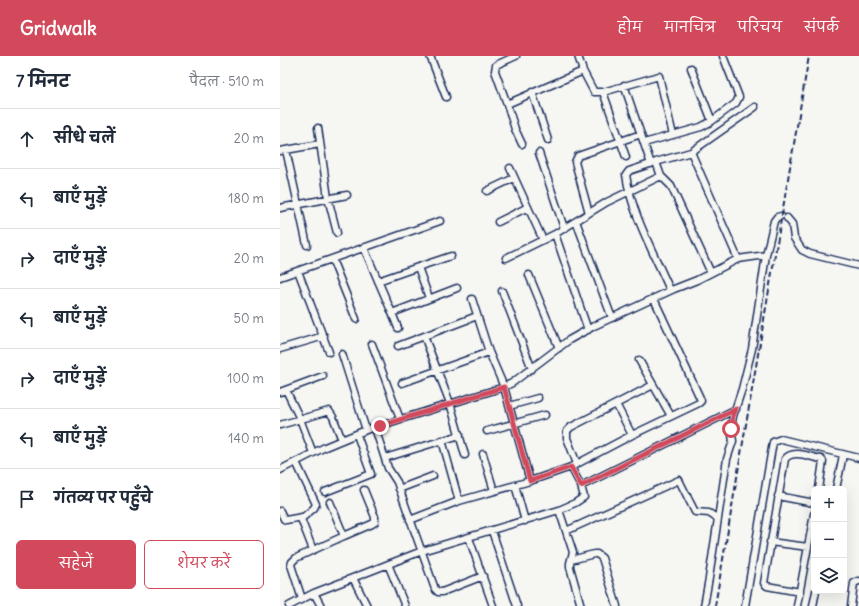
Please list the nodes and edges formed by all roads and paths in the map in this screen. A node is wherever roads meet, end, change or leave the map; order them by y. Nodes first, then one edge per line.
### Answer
1 (430, 56) edge
2 (516, 56) edge
3 (578, 56) edge
4 (723, 56) edge
5 (691, 68) dead end
6 (583, 71) junction
7 (624, 85) junction
8 (532, 92) junction
9 (603, 92) junction
10 (446, 97) dead end
11 (507, 104) junction
12 (755, 107) dead end
13 (712, 121) junction
14 (318, 128) dead end
15 (641, 134) junction
16 (673, 135) junction
17 (548, 140) dead end
18 (620, 140) junction
19 (644, 143) junction
20 (320, 144) junction
21 (522, 144) dead end
22 (283, 151) edge
23 (691, 152) junction
24 (539, 153) dead end
25 (626, 157) dead end
26 (653, 163) junction
27 (510, 168) dead end
28 (661, 176) junction
29 (514, 178) junction
30 (487, 191) dead end
31 (628, 192) junction
32 (346, 195) dead end
33 (328, 198) junction
34 (297, 205) junction
35 (528, 207) junction
36 (280, 208) edge
37 (589, 212) junction
38 (781, 216) dead end
39 (787, 218) dead end
40 (440, 221) dead end
41 (576, 221) junction
42 (498, 222) dead end
43 (564, 228) junction
44 (337, 233) dead end
45 (555, 234) junction
46 (543, 240) junction
47 (307, 245) dead end
48 (364, 248) junction
49 (766, 255) junction
50 (451, 256) dead end
51 (506, 258) dead end
52 (332, 259) junction
53 (738, 259) junction
54 (859, 266) edge
55 (418, 267) junction
56 (298, 271) junction
57 (711, 273) junction
58 (529, 275) dead end
59 (280, 278) edge
60 (378, 281) junction
61 (457, 288) dead end
62 (502, 290) dead end
63 (670, 290) junction
64 (429, 298) junction
65 (472, 299) dead end
66 (654, 299) junction
67 (392, 313) junction
68 (477, 316) junction
69 (612, 318) junction
70 (356, 320) dead end
71 (398, 328) dead end
72 (588, 330) junction
73 (324, 336) junction
74 (424, 336) junction
75 (372, 344) dead end
76 (398, 346) dead end
77 (559, 348) junction
78 (280, 349) edge
79 (329, 352) dead end
80 (489, 352) junction
81 (342, 354) dead end
82 (639, 360) dead end
83 (532, 369) junction
84 (437, 370) junction
85 (323, 376) dead end
86 (402, 383) dead end
87 (653, 385) junction
88 (504, 387) junction
89 (283, 391) edge
90 (538, 398) dead end
91 (450, 403) junction
92 (616, 404) junction
93 (509, 406) junction
94 (736, 409) junction
95 (545, 415) dead end
96 (671, 416) junction
97 (300, 419) junction
98 (400, 419) junction
99 (514, 423) junction
100 (280, 425) edge
101 (375, 428) junction
102 (366, 430) junction
103 (487, 431) dead end
104 (357, 435) junction
105 (460, 435) junction
106 (632, 435) junction
107 (342, 440) junction
108 (442, 440) junction
109 (313, 453) junction
110 (465, 454) dead end
111 (483, 454) dead end
112 (843, 455) junction
113 (385, 458) junction
114 (859, 458) edge
115 (296, 462) junction
116 (574, 465) junction
117 (280, 469) edge
118 (433, 476) dead end
119 (530, 481) junction
120 (515, 485) junction
121 (581, 486) junction
122 (819, 486) edge
123 (837, 486) edge
124 (399, 488) junction
125 (364, 490) dead end
126 (494, 491) junction
127 (325, 492) dead end
128 (778, 496) junction
129 (459, 501) junction
130 (330, 502) dead end
131 (811, 502) edge
132 (559, 510) junction
133 (280, 511) edge
134 (302, 517) junction
135 (718, 518) junction
136 (410, 520) junction
137 (524, 521) junction
138 (813, 522) edge
139 (492, 531) junction
140 (566, 531) junction
141 (344, 536) junction
142 (469, 538) junction
143 (770, 542) junction
144 (808, 547) junction
145 (313, 550) junction
146 (422, 551) junction
147 (571, 560) junction
148 (388, 564) junction
149 (483, 576) junction
150 (353, 578) junction
151 (859, 581) edge
152 (800, 592) junction
153 (314, 593) junction
154 (815, 594) edge
155 (302, 600) junction
156 (289, 606) edge
157 (321, 606) edge
158 (367, 606) edge
159 (405, 606) edge
160 (493, 606) edge
161 (517, 606) edge
162 (581, 606) edge
163 (617, 606) edge
164 (704, 606) edge
165 (745, 606) edge
166 (797, 606) edge
167 (813, 606) edge
168 (851, 606) edge

1 - 10 street
2 - 11 street
3 - 6 street
4 - 13 street
5 - 13 street
6 - 8 street
6 - 9 street
7 - 9 street
7 - 15 street
7 - 16 street
8 - 11 street
8 - 17 street
9 - 18 street
11 - 21 street
12 - 23 street
13 - 16 street
14 - 20 street
15 - 18 street
15 - 19 street
16 - 19 street
18 - 25 street
18 - 37 street
19 - 26 street
20 - 22 street
20 - 33 street
22 - 34 street
23 - 26 street
23 - 53 street
24 - 43 street
26 - 28 street
26 - 31 street
27 - 29 street
28 - 31 street
28 - 57 street
29 - 30 street
29 - 35 street
31 - 37 street
31 - 63 street
32 - 33 street
33 - 34 street
33 - 44 street
34 - 36 street
34 - 47 street
35 - 42 street
35 - 46 street
37 - 41 street
38 - 49 street
39 - 54 street
40 - 48 street
41 - 43 street
41 - 69 street
43 - 45 street
45 - 46 street
45 - 72 street
46 - 51 street
48 - 52 street
48 - 60 street
49 - 53 street
49 - 94 street
50 - 55 street
52 - 56 street
52 - 70 street
53 - 57 street
55 - 60 street
55 - 64 street
56 - 59 street
56 - 73 street
57 - 63 street
58 - 77 street
60 - 67 street
61 - 64 street
62 - 83 street
63 - 66 street
64 - 67 street
65 - 68 street
66 - 69 street
66 - 96 street
67 - 71 street
68 - 74 street
68 - 80 street
69 - 72 street
72 - 77 street
73 - 78 street
73 - 79 street
74 - 76 street
74 - 84 street
75 - 98 street
77 - 83 street
80 - 84 street
80 - 88 street
81 - 102 street
82 - 87 street
83 - 88 street
84 - 86 street
84 - 91 street
85 - 89 street
87 - 92 street
87 - 96 street
88 - 91 street
88 - 93 street
89 - 97 street
90 - 93 street
91 - 98 street
91 - 105 street
92 - 106 street
92 - 116 street
93 - 99 street
94 - 121 street
94 - 135 street
95 - 99 street
96 - 106 street
97 - 100 street
97 - 107 street
97 - 109 street
98 - 101 street
99 - 103 street
99 - 119 street
101 - 102 street
101 - 113 street
102 - 104 street
104 - 107 street
104 - 127 street
105 - 108 street
105 - 110 street
106 - 116 street
107 - 109 street
108 - 113 street
108 - 129 street
109 - 115 street
111 - 126 street
112 - 114 street
112 - 123 street
112 - 165 street
113 - 124 street
115 - 117 street
115 - 134 street
116 - 119 street
116 - 121 street
118 - 124 street
119 - 120 street
120 - 126 street
120 - 137 street
121 - 132 street
122 - 128 street
124 - 136 street
125 - 141 street
126 - 129 street
128 - 131 street
128 - 143 street
129 - 136 street
130 - 141 street
132 - 137 street
132 - 140 street
133 - 134 street
134 - 145 street
135 - 140 street
135 - 164 street
136 - 146 street
137 - 139 street
138 - 144 street
139 - 142 street
139 - 161 street
140 - 147 street
141 - 145 street
142 - 146 street
142 - 149 street
143 - 144 street
143 - 152 street
144 - 152 street
145 - 155 street
146 - 148 street
146 - 149 street
147 - 162 street
147 - 163 street
148 - 150 street
148 - 159 street
149 - 160 street
150 - 153 street
150 - 158 street
151 - 168 street
152 - 166 street
153 - 155 street
153 - 157 street
154 - 167 street
155 - 156 street

